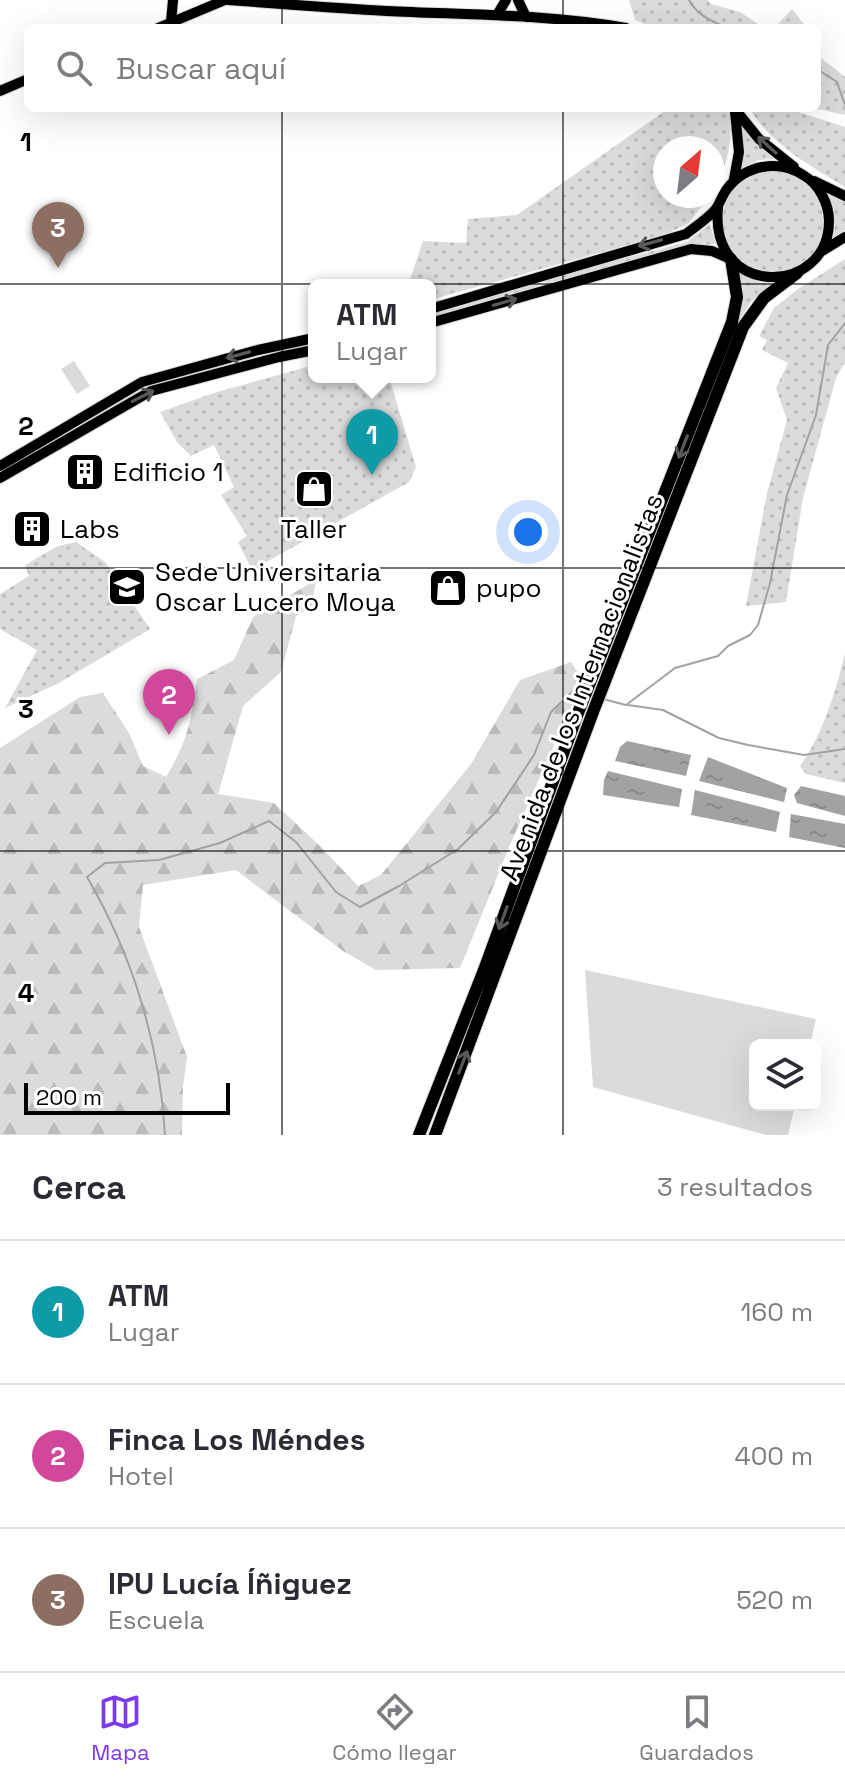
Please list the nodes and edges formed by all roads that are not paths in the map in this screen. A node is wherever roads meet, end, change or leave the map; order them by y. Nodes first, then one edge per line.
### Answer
1 (173, 0) edge
2 (227, 0) edge
3 (506, 0) edge
4 (518, 0) edge
5 (497, 15) junction
6 (526, 17) junction
7 (171, 22) junction
8 (167, 24) edge
9 (590, 24) edge
10 (24, 81) edge
11 (0, 91) edge
12 (735, 112) edge
13 (737, 112) edge
14 (806, 176) junction
15 (734, 179) junction
16 (725, 191) edge
17 (845, 196) edge
18 (717, 208) edge
19 (718, 208) edge
20 (845, 237) edge
21 (820, 252) junction
22 (731, 259) junction
23 (797, 273) junction
24 (436, 307) edge
25 (436, 321) edge
26 (308, 339) edge
27 (308, 351) edge
28 (0, 466) edge
29 (0, 478) edge
30 (606, 661) junction
31 (419, 1135) edge
32 (435, 1135) edge

1 - 7 main road
2 - 5 main road
2 - 7 main road
3 - 5 main road
4 - 6 main road
5 - 6 main road
6 - 9 main road
7 - 8 main road
10 - 11 main road
12 - 15 main road
14 -> 13 main road
14 - 15 main road
14 - 17 main road
14 - 21 main road
15 - 16 main road
18 -> 24 main road
19 - 22 main road
20 - 21 main road
21 - 23 main road
22 - 23 main road
25 -> 22 main road
22 -> 30 highway, Avenida de los Internacionalistas
23 - 30 highway, Avenida de los Internacionalistas
26 -> 28 main road
29 -> 27 main road
30 -> 31 highway, Avenida de los Internacionalistas
32 -> 30 highway, Avenida de los Internacionalistas

